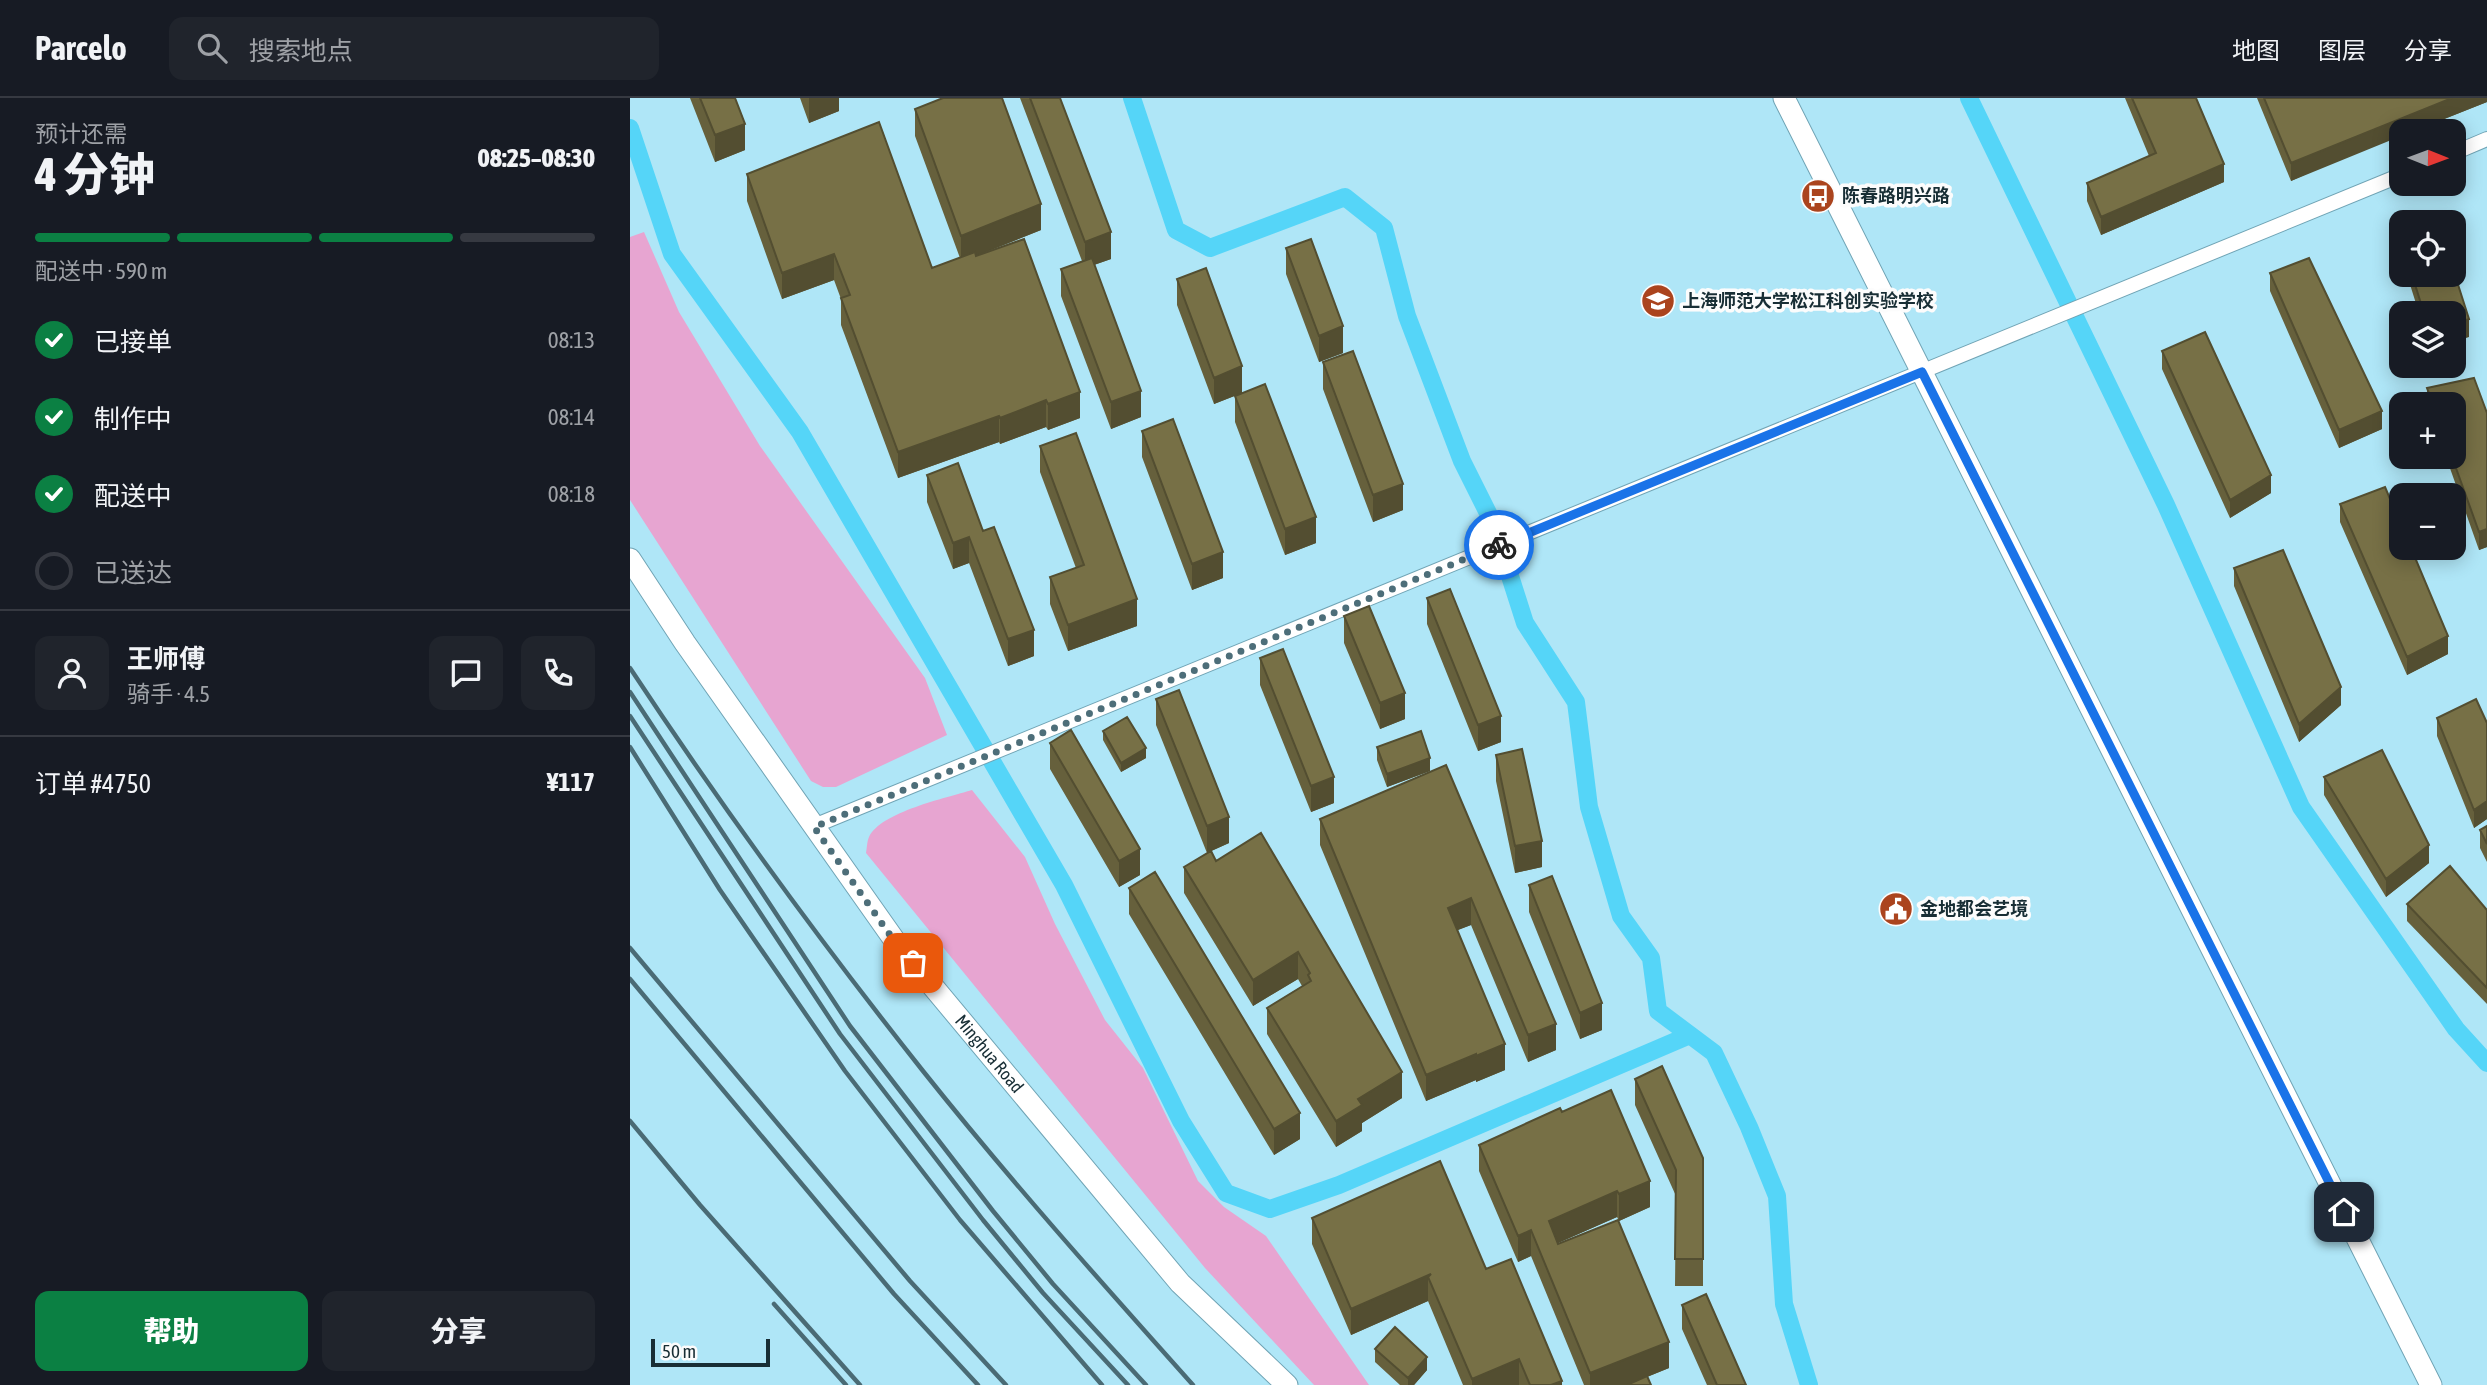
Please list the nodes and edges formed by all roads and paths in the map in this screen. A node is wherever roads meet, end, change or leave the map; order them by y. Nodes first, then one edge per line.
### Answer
1 (1784, 98) edge
2 (2487, 139) edge
3 (2466, 148) edge
4 (2389, 180) edge
5 (1922, 372) junction
6 (630, 559) edge
7 (814, 827) junction
8 (1287, 1385) edge
9 (2431, 1385) edge

1 - 5 street
2 - 3 street
4 - 5 street
5 - 7 street
5 - 9 street
6 - 7 street, Minghua Road
7 - 8 street, Minghua Road

